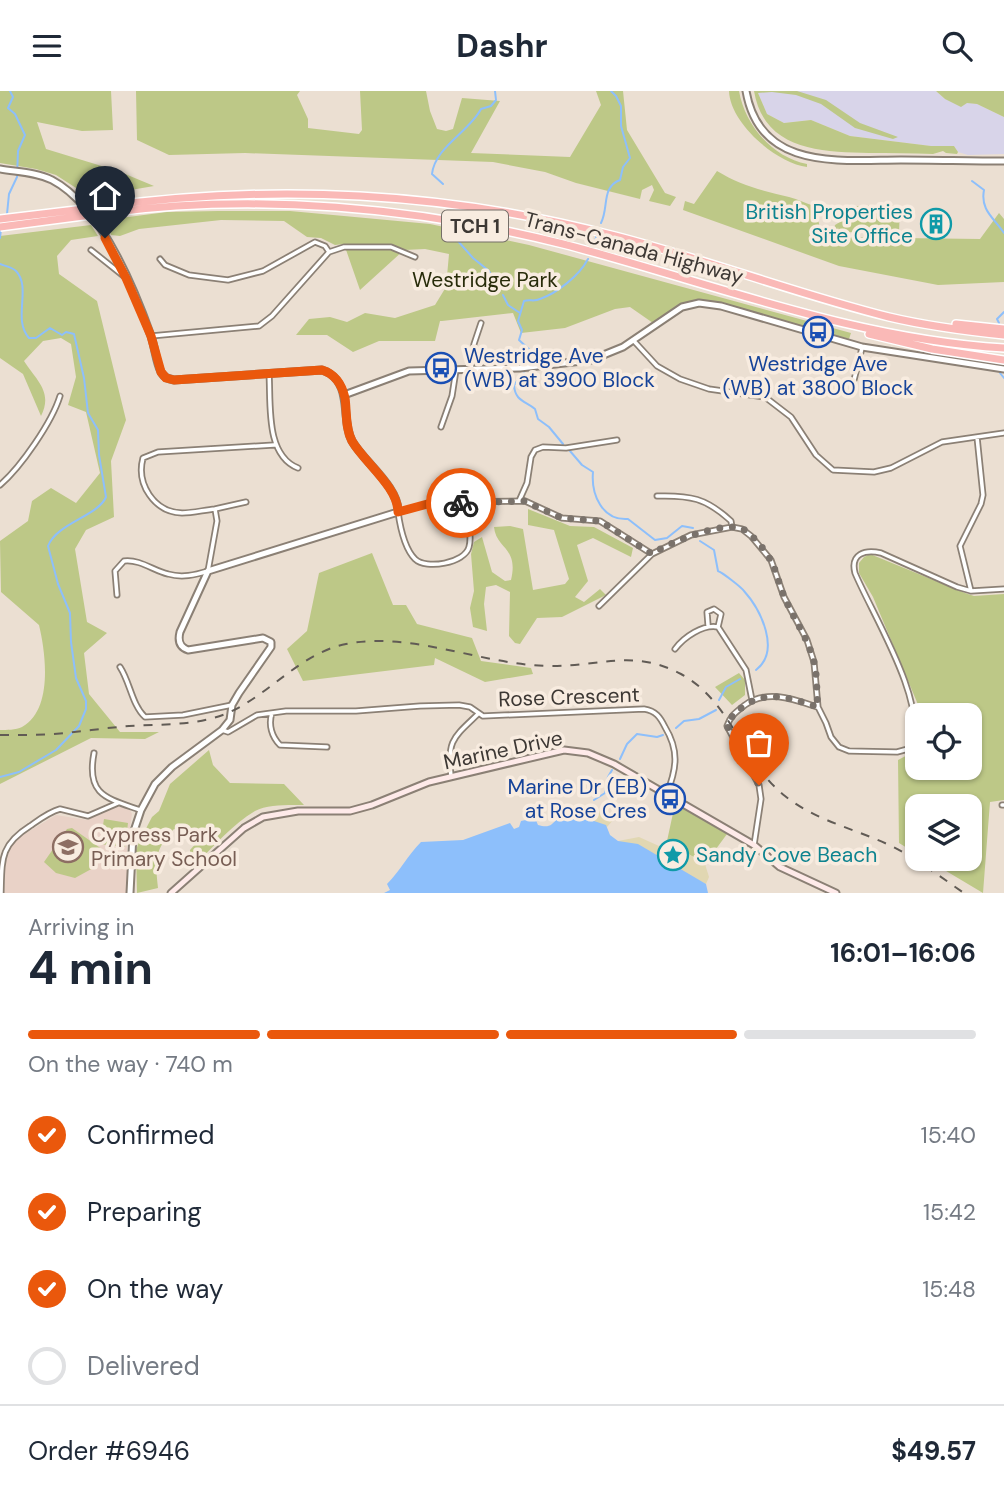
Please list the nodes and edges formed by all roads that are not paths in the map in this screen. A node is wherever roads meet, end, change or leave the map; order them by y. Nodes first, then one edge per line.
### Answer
1 (746, 91) edge
2 (1004, 161) edge
3 (0, 169) edge
4 (104, 210) junction
5 (0, 219) edge
6 (0, 227) edge
7 (90, 250) dead end
8 (330, 252) junction
9 (415, 257) dead end
10 (160, 259) dead end
11 (126, 278) junction
12 (892, 317) junction
13 (833, 321) junction
14 (481, 323) dead end
15 (1004, 329) edge
16 (1004, 335) edge
17 (151, 336) junction
18 (633, 340) junction
19 (862, 347) junction
20 (1004, 348) edge
21 (1004, 360) edge
22 (1004, 369) edge
23 (456, 370) junction
24 (471, 370) junction
25 (269, 373) junction
26 (853, 380) dead end
27 (344, 395) junction
28 (60, 397) dead end
29 (441, 427) dead end
30 (1004, 433) edge
31 (977, 437) junction
32 (617, 440) dead end
33 (274, 445) junction
34 (298, 468) dead end
35 (0, 485) edge
36 (657, 496) dead end
37 (519, 501) junction
38 (246, 502) dead end
39 (467, 503) junction
40 (215, 509) junction
41 (398, 512) junction
42 (732, 527) junction
43 (652, 554) junction
44 (208, 571) junction
45 (1004, 589) edge
46 (971, 591) junction
47 (117, 595) dead end
48 (598, 606) dead end
49 (708, 626) junction
50 (718, 627) junction
51 (675, 649) dead end
52 (120, 667) dead end
53 (752, 700) junction
54 (232, 705) junction
55 (818, 707) junction
56 (272, 713) junction
57 (478, 714) junction
58 (222, 730) junction
59 (327, 747) dead end
60 (94, 753) dead end
61 (451, 776) junction
62 (669, 795) junction
63 (118, 803) junction
64 (141, 810) junction
65 (754, 845) junction
66 (1, 893) edge
67 (130, 893) edge
68 (171, 893) edge
69 (836, 893) edge

1 - 2 street
3 - 11 street
4 - 5 highway, Trans-Canada Highway / TCH 1, bridge
4 - 6 highway, Trans-Canada Highway / TCH 1, bridge
4 - 12 highway, Trans-Canada Highway / TCH 1
4 - 13 highway, Trans-Canada Highway / TCH 1
7 - 11 street
8 - 9 street
8 - 10 street
8 - 17 street
11 - 17 street
12 - 15 highway
12 - 16 highway, Trans-Canada Highway / TCH 1
13 - 20 highway, Trans-Canada Highway / TCH 1
13 - 21 highway
14 - 24 street
17 - 25 street
18 - 19 street
18 - 24 street
18 - 31 street
19 - 22 street
19 - 26 street
23 - 24 street
23 - 27 street
23 - 29 street
25 - 27 street
25 - 33 street
27 - 41 street
28 - 35 street
30 - 31 street
31 - 46 street
32 - 37 street
33 - 34 street
33 - 40 street
36 - 42 street
37 - 39 street
37 - 43 street
38 - 40 street
39 - 41 street
39 - 41 street
40 - 44 street
41 - 44 street
42 - 43 street
42 - 55 street
43 - 48 street
44 - 47 street
44 - 54 street
45 - 46 street
46 - 55 street
49 - 50 street
49 - 50 street
49 - 51 street
50 - 53 street
52 - 54 street
53 - 55 street
53 - 65 street
54 - 58 street
56 - 57 street, Rose Crescent
56 - 58 street, Rose Crescent
56 - 59 street
57 - 61 street
57 - 62 street, Rose Crescent
58 - 64 street
60 - 63 street
61 - 62 main road, Marine Drive
61 - 68 main road, Marine Drive
62 - 65 main road, Marine Drive
63 - 64 street
63 - 66 street
64 - 67 street
65 - 69 main road, Marine Drive

